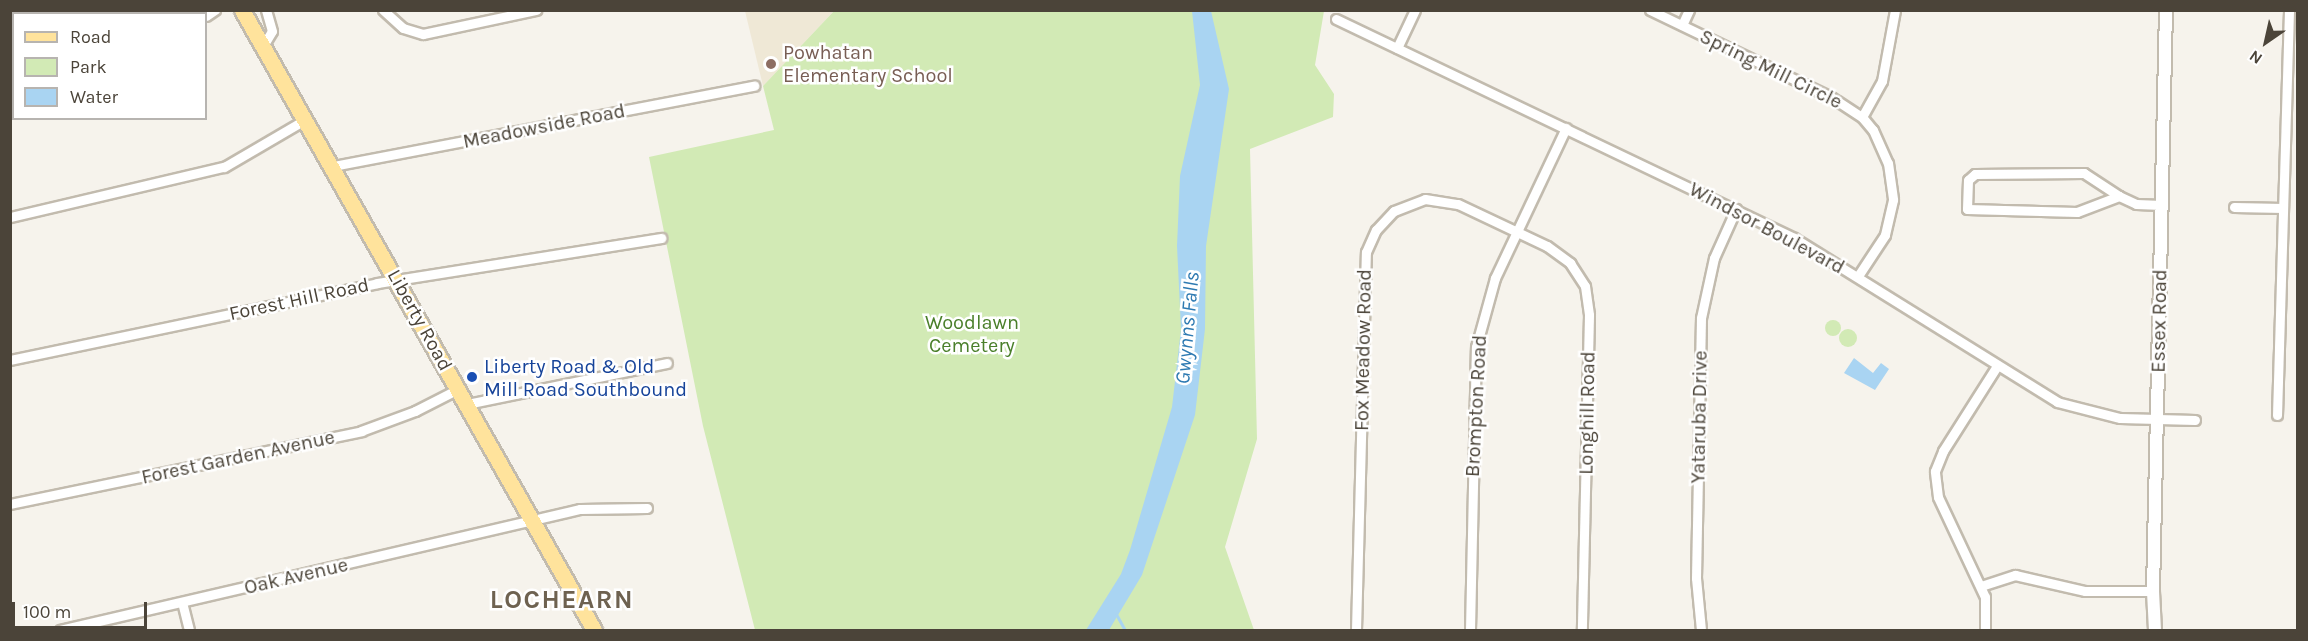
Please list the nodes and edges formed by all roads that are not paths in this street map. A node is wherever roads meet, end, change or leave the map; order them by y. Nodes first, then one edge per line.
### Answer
1 (242, 10) edge
2 (266, 10) edge
3 (384, 10) edge
4 (536, 10) edge
5 (1415, 10) edge
6 (1650, 10) edge
7 (1689, 10) edge
8 (1894, 10) edge
9 (2166, 10) edge
10 (2292, 13) edge
11 (1336, 19) dead end
12 (1682, 25) junction
13 (263, 46) junction
14 (1397, 48) junction
15 (754, 86) dead end
16 (1862, 117) junction
17 (306, 119) junction
18 (1566, 128) junction
19 (333, 166) junction
20 (2119, 196) junction
21 (2162, 205) junction
22 (2234, 207) dead end
23 (2283, 208) junction
24 (1736, 209) junction
25 (10, 217) edge
26 (1516, 232) junction
27 (661, 238) dead end
28 (1858, 276) junction
29 (398, 281) junction
30 (10, 360) edge
31 (668, 363) dead end
32 (1996, 366) junction
33 (458, 389) junction
34 (466, 404) junction
35 (2277, 415) dead end
36 (2156, 419) junction
37 (2195, 420) dead end
38 (10, 504) edge
39 (647, 508) dead end
40 (532, 521) junction
41 (1981, 585) junction
42 (2153, 591) junction
43 (182, 602) junction
44 (60, 630) edge
45 (189, 630) edge
46 (594, 630) edge
47 (1356, 630) edge
48 (1470, 630) edge
49 (1582, 630) edge
50 (1701, 630) edge
51 (1985, 630) edge
52 (2155, 630) edge

1 - 13 main road, Liberty Road
2 - 13 street
3 - 4 street
5 - 14 street
6 - 12 street, Spring Mill Circle
7 - 12 street
8 - 16 street
9 - 21 street, Essex Road
10 - 23 street
11 - 14 street, Windsor Boulevard
12 - 16 street, Spring Mill Circle
13 - 17 main road, Liberty Road
14 - 18 street, Windsor Boulevard
15 - 19 street, Meadowside Road
16 - 28 street, Spring Mill Circle
17 - 19 main road, Liberty Road
17 - 25 street
18 - 24 street, Windsor Boulevard
18 - 26 street, Brompton Road
19 - 29 main road, Liberty Road
20 - 20 street
20 - 21 street
21 - 36 street, Essex Road
22 - 23 street
23 - 35 street
24 - 28 street, Windsor Boulevard
24 - 50 street, Yataruba Drive
26 - 47 street, Fox Meadow Road
26 - 48 street, Brompton Road
26 - 49 street, Longhill Road
27 - 29 street, Forest Hill Road
28 - 32 street, Windsor Boulevard
29 - 30 street, Forest Hill Road
29 - 33 main road, Liberty Road
31 - 34 street
32 - 36 street, Windsor Boulevard
32 - 41 street
33 - 34 main road, Liberty Road
33 - 38 street, Forest Garden Avenue
34 - 40 main road, Liberty Road
36 - 37 street, Windsor Boulevard
36 - 42 street, Essex Road
39 - 40 street, Oak Avenue
40 - 43 street, Oak Avenue
40 - 46 main road, Liberty Road
41 - 42 street
41 - 51 street
42 - 52 street, Essex Road
43 - 44 street, Oak Avenue
43 - 45 street

